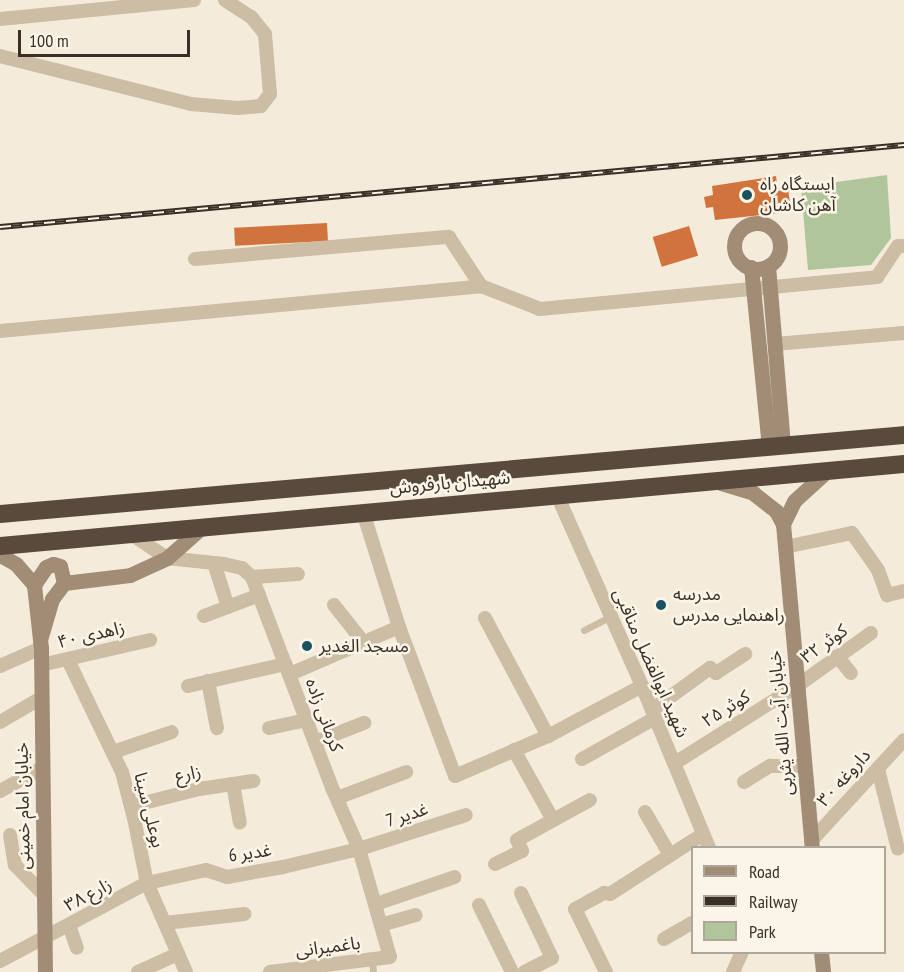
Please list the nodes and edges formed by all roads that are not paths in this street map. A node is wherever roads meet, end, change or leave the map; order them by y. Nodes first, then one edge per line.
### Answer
1 (194, 0) edge
2 (225, 0) edge
3 (0, 19) edge
4 (0, 56) edge
5 (904, 246) edge
6 (195, 259) dead end
7 (768, 266) junction
8 (751, 267) junction
9 (481, 286) junction
10 (770, 286) junction
11 (753, 287) junction
12 (0, 331) edge
13 (904, 333) edge
14 (775, 344) junction
15 (758, 345) junction
16 (904, 435) edge
17 (776, 446) junction
18 (904, 464) edge
19 (827, 471) junction
20 (403, 480) junction
21 (712, 481) junction
22 (332, 484) junction
23 (557, 495) junction
24 (404, 508) junction
25 (363, 512) junction
26 (0, 514) edge
27 (336, 514) junction
28 (783, 524) junction
29 (201, 528) junction
30 (131, 534) junction
31 (0, 546) edge
32 (785, 547) junction
33 (0, 555) edge
34 (167, 558) junction
35 (214, 563) junction
36 (298, 574) dead end
37 (252, 577) junction
38 (64, 583) junction
39 (34, 585) junction
40 (904, 591) edge
41 (259, 595) junction
42 (334, 605) dead end
43 (228, 607) junction
44 (204, 616) dead end
45 (611, 616) junction
46 (485, 618) dead end
47 (399, 627) junction
48 (584, 630) dead end
49 (871, 633) dead end
50 (150, 640) dead end
51 (364, 643) junction
52 (41, 644) junction
53 (745, 654) dead end
54 (837, 656) junction
55 (68, 660) junction
56 (41, 665) junction
57 (0, 666) edge
58 (288, 669) junction
59 (851, 673) dead end
60 (208, 681) junction
61 (188, 686) dead end
62 (642, 686) junction
63 (797, 686) junction
64 (42, 698) junction
65 (653, 714) junction
66 (307, 720) junction
67 (0, 722) edge
68 (364, 723) dead end
69 (217, 728) dead end
70 (269, 728) dead end
71 (172, 732) dead end
72 (548, 736) junction
73 (315, 742) junction
74 (902, 748) edge
75 (514, 750) junction
76 (113, 752) junction
77 (582, 759) dead end
78 (675, 763) junction
79 (804, 766) junction
80 (42, 768) junction
81 (878, 769) junction
82 (406, 772) dead end
83 (253, 781) dead end
84 (744, 782) dead end
85 (233, 784) junction
86 (0, 791) edge
87 (337, 798) junction
88 (590, 800) dead end
89 (132, 806) junction
90 (645, 812) dead end
91 (466, 815) dead end
92 (553, 820) junction
93 (240, 822) dead end
94 (703, 834) junction
95 (10, 836) dead end
96 (812, 844) edge
97 (708, 846) edge
98 (359, 849) junction
99 (898, 849) dead end
100 (670, 855) junction
101 (495, 864) dead end
102 (455, 877) dead end
103 (147, 883) junction
104 (521, 892) dead end
105 (44, 895) junction
106 (376, 904) junction
107 (479, 905) dead end
108 (244, 914) dead end
109 (416, 915) dead end
110 (165, 923) junction
111 (691, 924) edge
112 (69, 925) junction
113 (381, 925) junction
114 (45, 937) junction
115 (664, 939) dead end
116 (77, 948) dead end
117 (178, 954) junction
118 (741, 954) edge
119 (821, 954) edge
120 (390, 957) joint
121 (0, 961) edge
122 (373, 966) edge
123 (325, 969) edge
124 (45, 972) edge
125 (138, 972) edge
126 (186, 972) edge
127 (270, 972) edge
128 (512, 972) edge
129 (524, 972) edge
130 (606, 972) edge
131 (734, 972) edge
132 (823, 972) edge

1 - 3 street
2 - 4 street
5 - 10 street
6 - 9 street
7 - 8 main road
7 - 8 main road
7 - 10 main road
8 - 11 main road
9 - 11 street
9 - 12 street
10 - 11 street
10 - 14 main road
11 - 15 main road
13 - 14 street
14 - 15 main road
14 - 17 main road
15 - 17 main road
16 - 17 highway, شهیدان بارفروش
17 - 20 highway, شهیدان بارفروش
18 - 19 highway, شهیدان بارفروش
19 - 21 highway, شهیدان بارفروش
19 - 28 main road
20 - 22 highway, شهیدان بارفروش
20 - 24 highway
21 - 23 highway, شهیدان بارفروش
21 - 28 main road
22 - 26 highway, شهیدان بارفروش
22 - 27 highway
23 - 24 highway, شهیدان بارفروش
23 - 45 street, شهید ابوالفضل مناقبی
24 - 25 highway, شهیدان بارفروش
25 - 27 highway, شهیدان بارفروش
25 - 47 street
27 - 29 highway, شهیدان بارفروش
28 - 32 main road, خیابان آیت الله یثربی
29 - 30 highway, شهیدان بارفروش
29 - 34 main road
30 - 31 highway, شهیدان بارفروش
30 - 34 street
32 - 40 street
32 - 63 main road, خیابان آیت الله یثربی
33 - 39 main road
34 - 35 street
34 - 38 main road
35 - 37 street
35 - 43 street
36 - 37 street
37 - 41 street, کرمانی زاده
38 - 39 main road
38 - 52 main road
39 - 52 main road
41 - 43 street
41 - 58 street, کرمانی زاده
42 - 51 street
43 - 44 street
45 - 48 lane
45 - 62 street, شهید ابوالفضل مناقبی
46 - 72 street
47 - 51 street
47 - 75 street
49 - 54 street, کوثر ۳۲
50 - 55 street, زاهدی ۴۰
51 - 58 street
52 - 56 main road, خیابان امام خمینی
52 - 57 street
53 - 65 street
54 - 59 street
54 - 63 street, کوثر ۳۲
55 - 56 street, زاهدی ۴۰
55 - 76 street, بوعلی سینا
56 - 64 main road, خیابان امام خمینی
58 - 60 street
58 - 66 street, کرمانی زاده
60 - 61 street
60 - 69 street
62 - 65 street, شهید ابوالفضل مناقبی
62 - 72 street
63 - 78 street, کوثر ۲۵
63 - 79 main road, خیابان آیت الله یثربی
64 - 67 street
64 - 80 main road, خیابان امام خمینی
65 - 77 street
65 - 78 street, شهید ابوالفضل مناقبی
66 - 70 street
66 - 73 street, کرمانی زاده
68 - 73 street
71 - 76 street
72 - 75 street
73 - 87 street, کرمانی زاده
74 - 81 street, داروغه ۳۰
75 - 92 street
76 - 89 street, بوعلی سینا
78 - 94 street, شهید ابوالفضل مناقبی
79 - 84 street
79 - 96 main road, خیابان آیت الله یثربی
80 - 86 street
80 - 105 main road, خیابان امام خمینی
81 - 96 street, داروغه ۳۰
81 - 99 street
82 - 87 street
83 - 85 street, زارع
85 - 89 street, زارع
85 - 93 street
87 - 98 street, کرمانی زاده
88 - 92 street
89 - 103 street, بوعلی سینا
90 - 100 street
91 - 98 street, غدیر 7
92 - 101 street
94 - 97 street, شهید ابوالفضل مناقبی
94 - 100 street
95 - 105 street
98 - 103 street, غدیر 6
98 - 106 street, کرمانی زاده
100 - 130 street
102 - 106 street
103 - 110 street, بوعلی سینا
103 - 112 street, زارع ۳۸
104 - 129 street
105 - 114 main road, خیابان امام خمینی
106 - 113 street, کرمانی زاده
107 - 128 street
108 - 110 street
109 - 113 street
110 - 117 street, بوعلی سینا
111 - 115 street
112 - 114 street, زارع ۳۸
112 - 116 street
113 - 120 street, کرمانی زاده
114 - 121 street, زارع ۳۸
114 - 124 main road, خیابان امام خمینی
117 - 125 street
117 - 126 street, بوعلی سینا
118 - 131 street
119 - 132 main road
120 - 122 street, باغمیرانی
122 - 123 street, باغمیرانی
123 - 127 street, باغمیرانی

